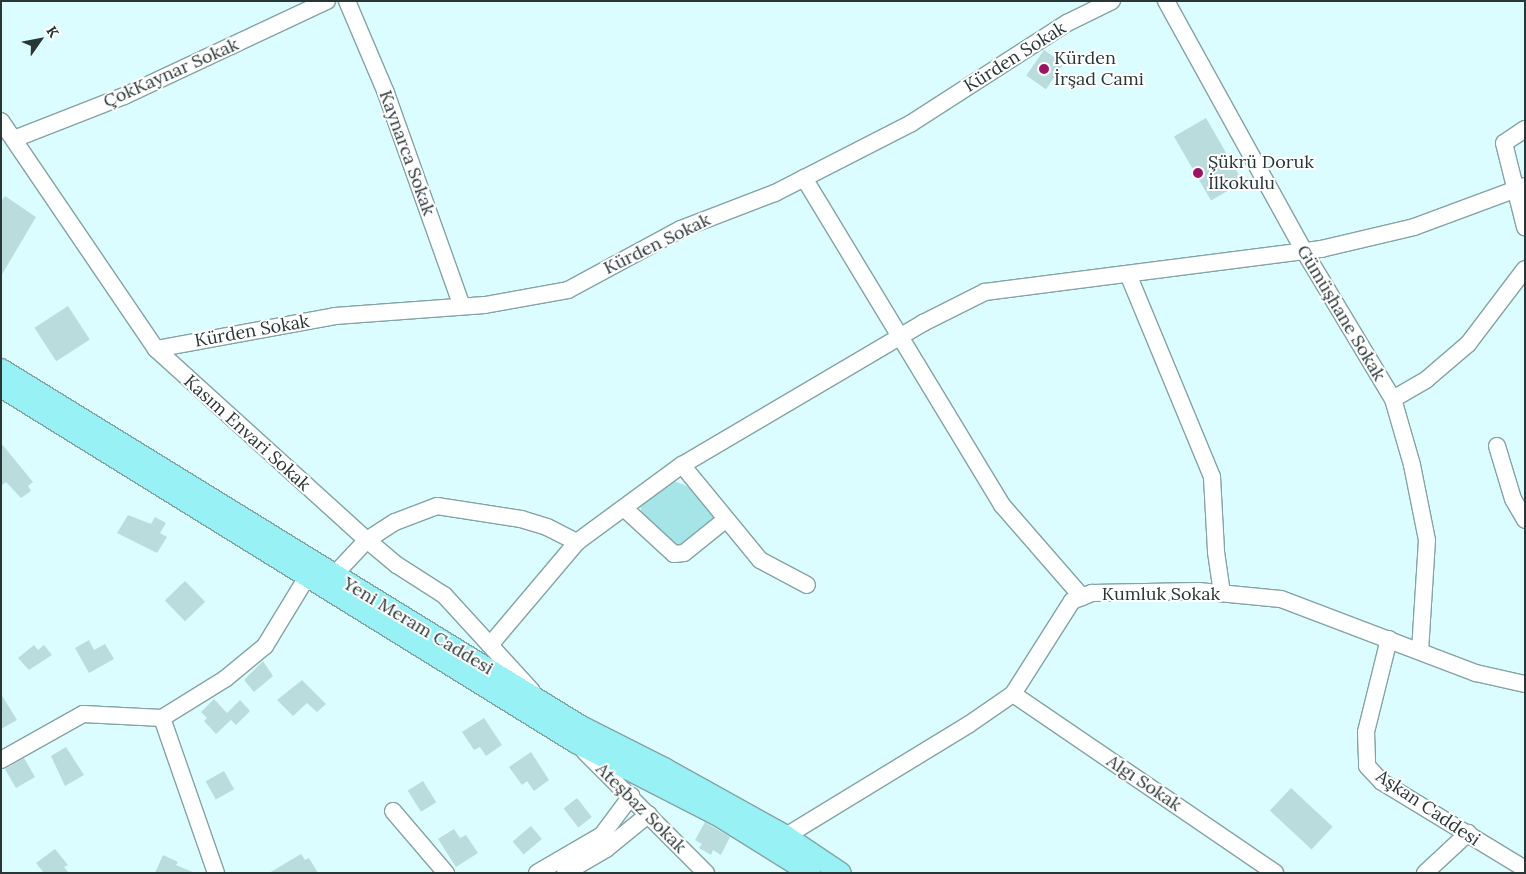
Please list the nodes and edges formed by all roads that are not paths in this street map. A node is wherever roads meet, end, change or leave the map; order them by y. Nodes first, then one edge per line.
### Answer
1 (327, 1) edge
2 (347, 1) edge
3 (1112, 1) edge
4 (1166, 1) edge
5 (1, 121) edge
6 (1525, 129) edge
7 (14, 139) junction
8 (804, 178) junction
9 (1520, 187) edge
10 (1525, 227) edge
11 (1304, 252) junction
12 (1525, 268) edge
13 (1128, 274) junction
14 (462, 306) junction
15 (901, 337) junction
16 (156, 349) junction
17 (1, 369) edge
18 (1, 387) edge
19 (1393, 399) junction
20 (1496, 446) dead end
21 (682, 465) junction
22 (624, 508) junction
23 (1522, 510) edge
24 (724, 521) junction
25 (366, 540) junction
26 (577, 542) junction
27 (334, 575) junction
28 (307, 577) junction
29 (807, 585) dead end
30 (1222, 594) junction
31 (1082, 597) junction
32 (1389, 639) junction
33 (490, 645) junction
34 (1420, 651) junction
35 (1525, 684) edge
36 (1014, 694) junction
37 (542, 702) junction
38 (162, 718) junction
39 (576, 743) junction
40 (1, 760) edge
41 (656, 781) junction
42 (634, 799) junction
43 (393, 811) dead end
44 (649, 814) junction
45 (1468, 833) junction
46 (786, 836) junction
47 (1525, 869) edge
48 (216, 873) edge
49 (446, 873) edge
50 (537, 873) edge
51 (565, 873) edge
52 (706, 873) edge
53 (810, 873) edge
54 (841, 873) edge
55 (1275, 873) edge
56 (1425, 873) edge

1 - 7 street, ÇokKaynar Sokak
2 - 14 street, Kaynarca Sokak
3 - 8 street, Kürden Sokak
4 - 11 street, Gümüşhane Sokak
5 - 7 street, Kasım Envari Sokak
6 - 9 street
7 - 16 street, Kasım Envari Sokak
8 - 14 street, Kürden Sokak
8 - 15 street
9 - 10 street
9 - 11 street
11 - 13 street
11 - 19 street, Gümüşhane Sokak
12 - 19 street
13 - 15 street
13 - 30 street
14 - 16 street, Kürden Sokak
15 - 21 street
15 - 31 street
16 - 25 street, Kasım Envari Sokak
17 - 27 main road, Yeni Meram Caddesi
18 - 28 main road, Yeni Meram Caddesi
19 - 34 street, Gümüşhane Sokak
20 - 23 street
21 - 22 street
21 - 24 street
22 - 24 street
22 - 26 street
24 - 29 street
25 - 26 street
25 - 27 street
25 - 33 street, Kasım Envari Sokak
26 - 33 street
27 - 37 main road, Yeni Meram Caddesi
28 - 38 street
28 - 39 main road, Yeni Meram Caddesi
30 - 31 street, Kumluk Sokak
30 - 32 street, Kumluk Sokak
31 - 36 street, Kumluk Sokak
32 - 34 street, Kumluk Sokak
32 - 45 street, Aşkan Caddesi
33 - 37 street, Kasım Envari Sokak
34 - 35 street, Kumluk Sokak
36 - 46 street, Kumluk Sokak
36 - 55 street, Algı Sokak
37 - 46 main road, Yeni Meram Caddesi
38 - 40 street
38 - 48 street
39 - 41 main road, Yeni Meram Caddesi
39 - 42 street, Ateşbaz Sokak
41 - 42 street
41 - 53 main road, Yeni Meram Caddesi
42 - 44 street, Ateşbaz Sokak
42 - 50 street
43 - 49 street
44 - 51 street
44 - 52 street, Ateşbaz Sokak
45 - 47 street, Aşkan Caddesi
45 - 56 street
46 - 54 main road, Yeni Meram Caddesi

